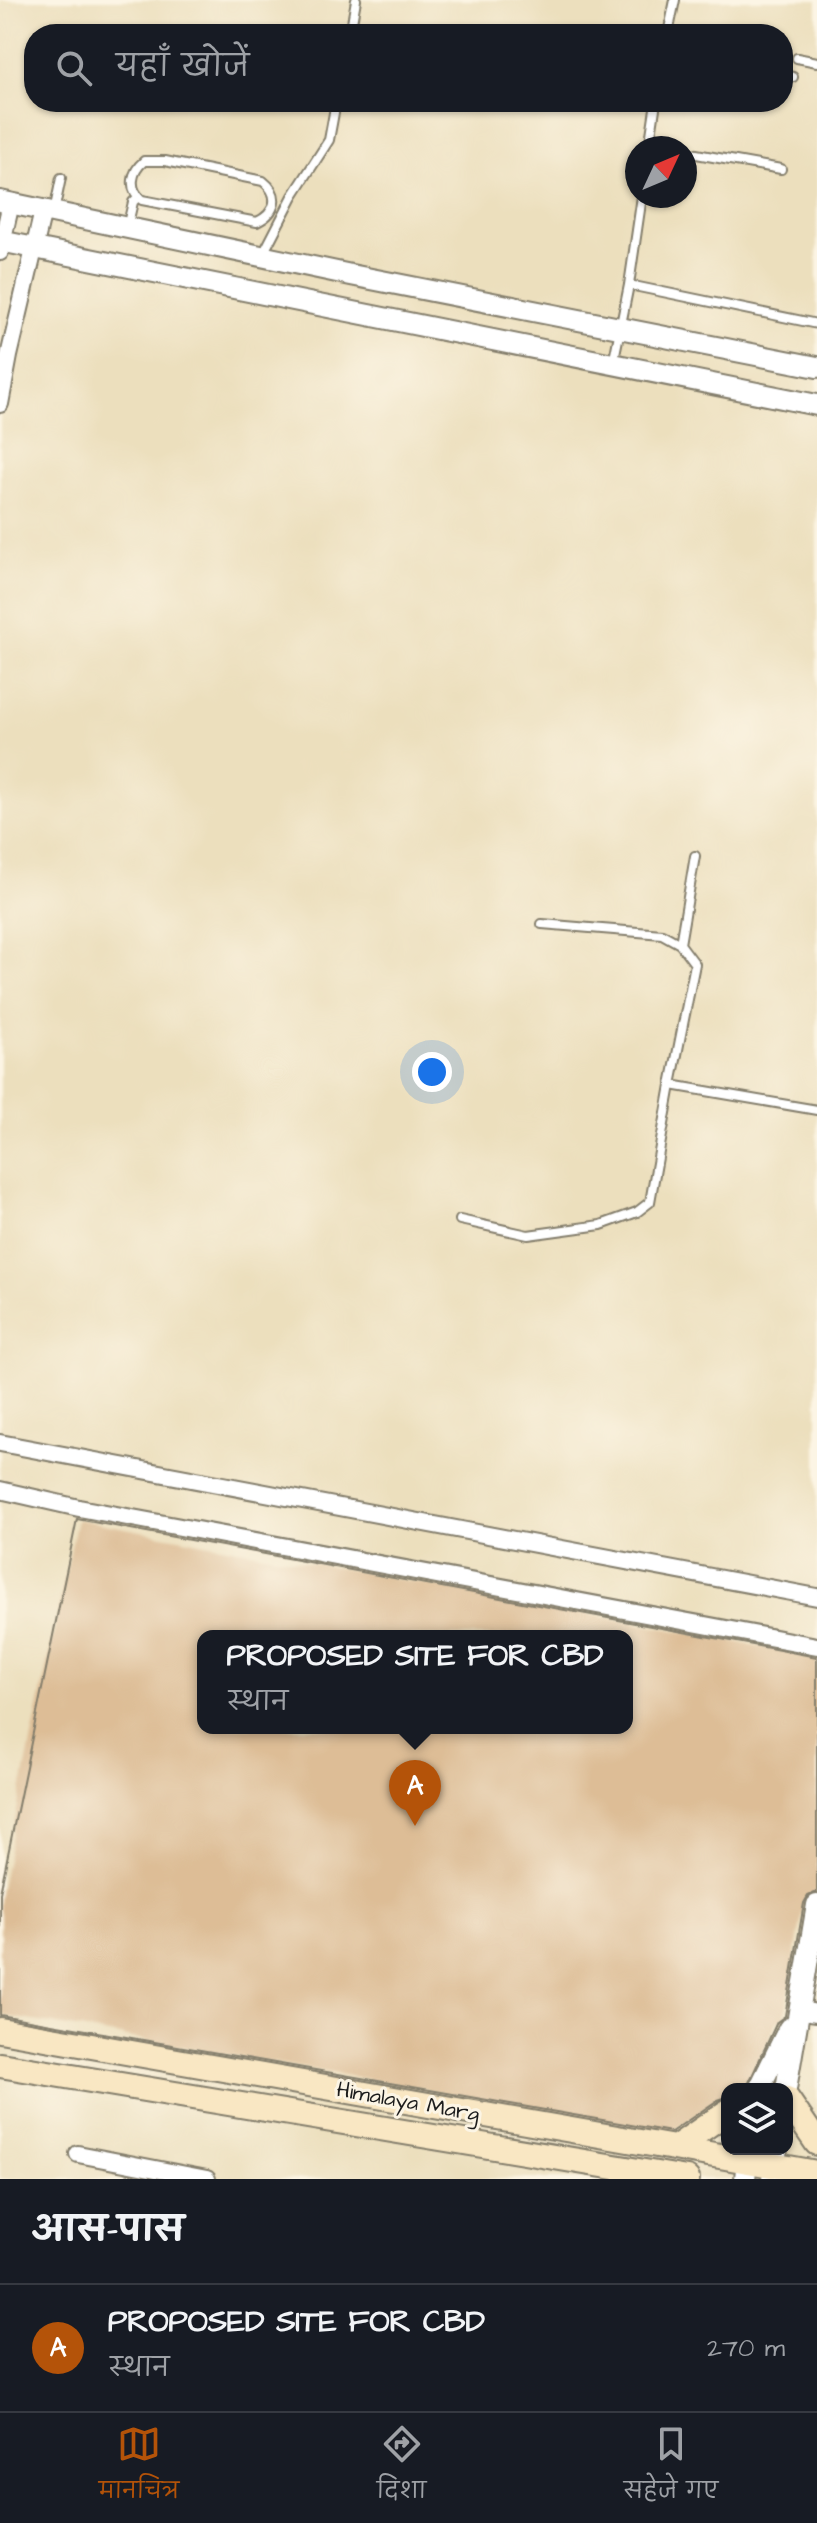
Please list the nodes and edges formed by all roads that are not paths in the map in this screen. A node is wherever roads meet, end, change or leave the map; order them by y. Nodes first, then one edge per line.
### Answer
1 (356, 0) edge
2 (675, 0) edge
3 (352, 24) edge
4 (670, 24) edge
5 (797, 58) dead end
6 (817, 62) edge
7 (334, 112) edge
8 (654, 112) edge
9 (651, 136) edge
10 (697, 154) edge
11 (781, 169) dead end
12 (61, 178) dead end
13 (138, 197) junction
14 (6, 202) edge
15 (640, 208) edge
16 (48, 212) junction
17 (127, 229) junction
18 (1, 245) edge
19 (34, 249) junction
20 (262, 256) junction
21 (629, 285) junction
22 (817, 324) edge
23 (619, 327) junction
24 (613, 365) junction
25 (817, 367) edge
26 (0, 404) edge
27 (817, 405) edge
28 (695, 856) dead end
29 (542, 924) dead end
30 (680, 944) junction
31 (671, 1085) junction
32 (817, 1110) edge
33 (460, 1220) dead end
34 (0, 1443) edge
35 (0, 1490) edge
36 (817, 1597) edge
37 (817, 1646) edge
38 (817, 1905) edge
39 (808, 2012) edge
40 (0, 2030) edge
41 (0, 2065) edge
42 (763, 2083) edge
43 (788, 2083) edge
44 (793, 2108) edge
45 (721, 2116) edge
46 (817, 2143) edge
47 (675, 2148) junction
48 (78, 2154) dead end
49 (746, 2163) edge
50 (774, 2164) edge
51 (817, 2173) edge
52 (652, 2175) edge
53 (180, 2176) edge
54 (207, 2179) edge
55 (687, 2179) edge

1 - 3 lane
2 - 4 lane
5 - 6 lane
7 - 20 lane
8 - 9 lane
10 - 11 lane
12 - 16 lane
13 - 13 lane
13 - 17 lane
14 - 16 street
14 - 18 street
15 - 21 lane
16 - 17 street
16 - 19 street
17 - 20 street
18 - 19 street
19 - 24 street
19 - 26 street
20 - 23 street
21 - 22 lane
21 - 23 lane
23 - 24 lane
23 - 25 street
24 - 27 street
28 - 30 lane
29 - 30 lane
30 - 31 lane
31 - 32 lane
31 - 33 lane
34 - 36 street
35 - 37 street
38 - 39 street
39 - 42 street
39 - 43 street
40 - 47 main road, Himalaya Marg
41 - 52 main road, Himalaya Marg
44 - 46 main road
45 - 47 main road
47 - 49 main road, Himalaya Marg
48 - 53 street
49 - 50 main road, Himalaya Marg
50 - 51 main road, Himalaya Marg
52 - 55 main road, Himalaya Marg
53 - 54 street

